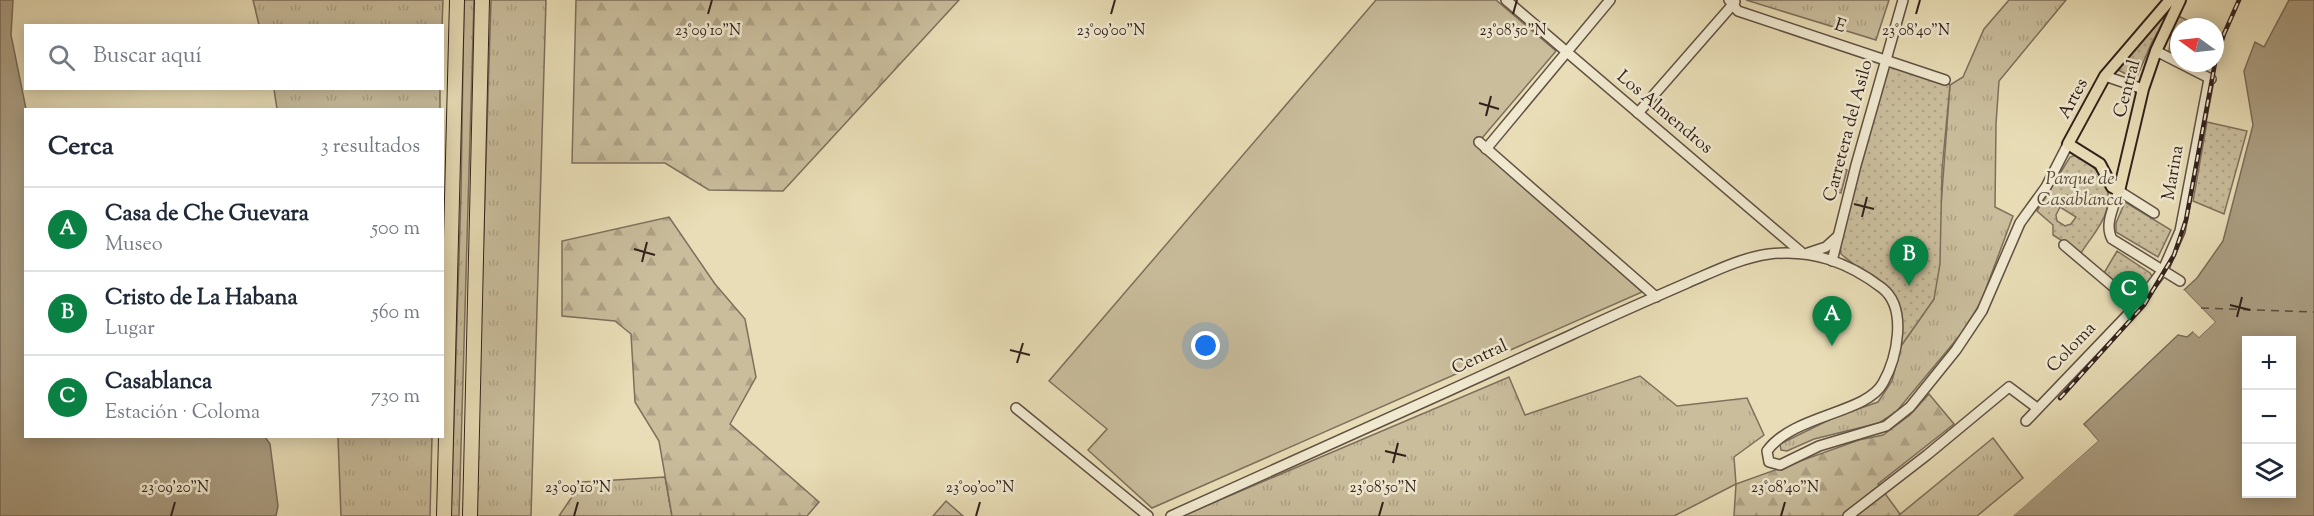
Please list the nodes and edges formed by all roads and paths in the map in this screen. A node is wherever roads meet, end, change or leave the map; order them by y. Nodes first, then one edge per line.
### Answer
1 (457, 0) edge
2 (483, 0) edge
3 (1506, 0) edge
4 (1610, 0) edge
5 (1903, 0) edge
6 (2170, 0) edge
7 (2180, 0) edge
8 (1733, 2) edge
9 (2156, 51) junction
10 (1567, 52) junction
11 (1885, 59) junction
12 (2105, 76) junction
13 (1945, 80) dead end
14 (2143, 89) junction
15 (1638, 113) junction
16 (2068, 144) junction
17 (2116, 189) junction
18 (2154, 213) dead end
19 (1838, 236) junction
20 (2064, 244) dead end
21 (1836, 248) junction
22 (1804, 252) junction
23 (1832, 261) junction
24 (1850, 267) junction
25 (2163, 270) junction
26 (2180, 281) dead end
27 (1656, 297) junction
28 (2136, 306) junction
29 (1016, 408) dead end
30 (2037, 408) junction
31 (2025, 421) dead end
32 (444, 516) edge
33 (470, 516) edge
34 (1148, 516) edge
35 (1171, 516) edge
36 (1848, 516) edge

1 - 32 highway
2 - 33 highway
3 - 10 street, Los Almendros
4 - 10 street
5 - 11 street, Carretera del Asilo
6 - 12 main road, Artes
7 - 9 main road, Central
8 - 11 street, E
8 - 15 street
9 - 14 main road, Central
9 - 25 street, Marina
10 - 15 street, Los Almendros
10 - 27 street
11 - 13 street, E
11 - 19 street, Carretera del Asilo
12 - 14 street
12 - 16 main road, Artes
14 - 17 main road, Central
15 - 22 street, Los Almendros
16 - 17 main road
16 - 24 street, Artes
17 - 18 street
17 - 25 street
19 - 21 street, Carretera del Asilo
19 - 22 street
20 - 28 street
21 - 23 street, Carretera del Asilo
21 - 24 street
22 - 23 street
22 - 27 street, Central
23 - 24 street
25 - 26 street
25 - 28 street, Coloma
27 - 35 street, Central
28 - 30 street, Coloma
29 - 34 street
30 - 31 street, Coloma
30 - 36 street

